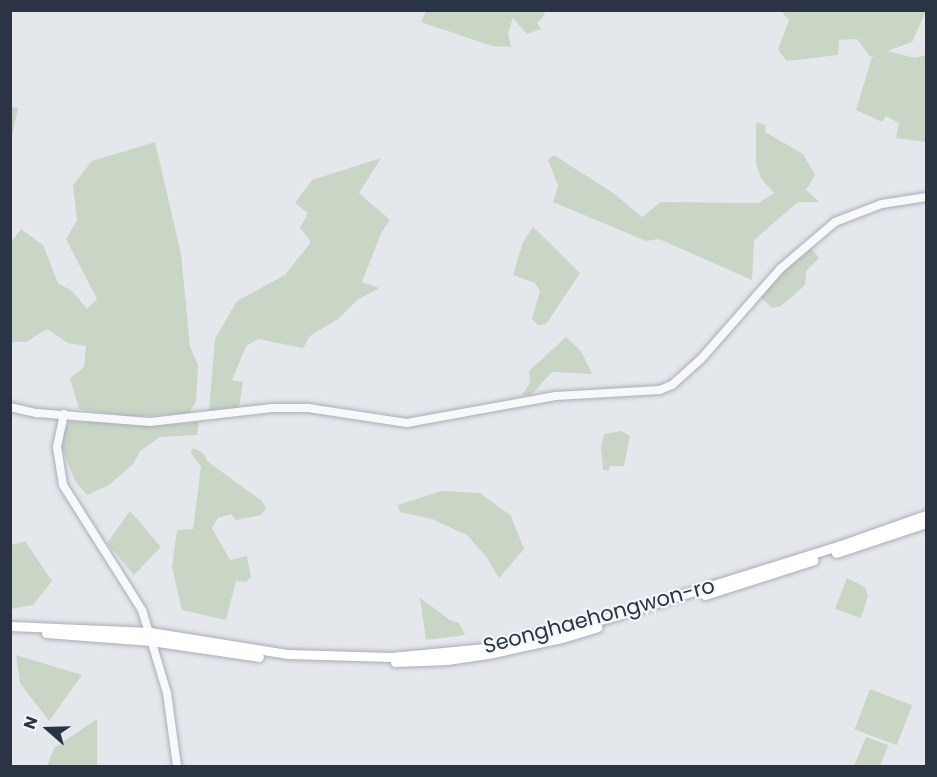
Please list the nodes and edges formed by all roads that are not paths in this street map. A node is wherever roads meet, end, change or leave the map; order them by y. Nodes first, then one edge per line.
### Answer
1 (927, 197) edge
2 (10, 407) edge
3 (64, 414) junction
4 (927, 515) edge
5 (927, 523) edge
6 (10, 626) edge
7 (10, 632) edge
8 (150, 637) junction
9 (177, 766) edge

1 - 3 street
2 - 3 street
3 - 8 street
4 - 8 main road, Seonghaehongwon-ro
5 - 8 main road, Seonghaehongwon-ro
6 - 8 main road, Seonghaehongwon-ro
7 - 8 main road, Seonghaehongwon-ro
8 - 9 street

